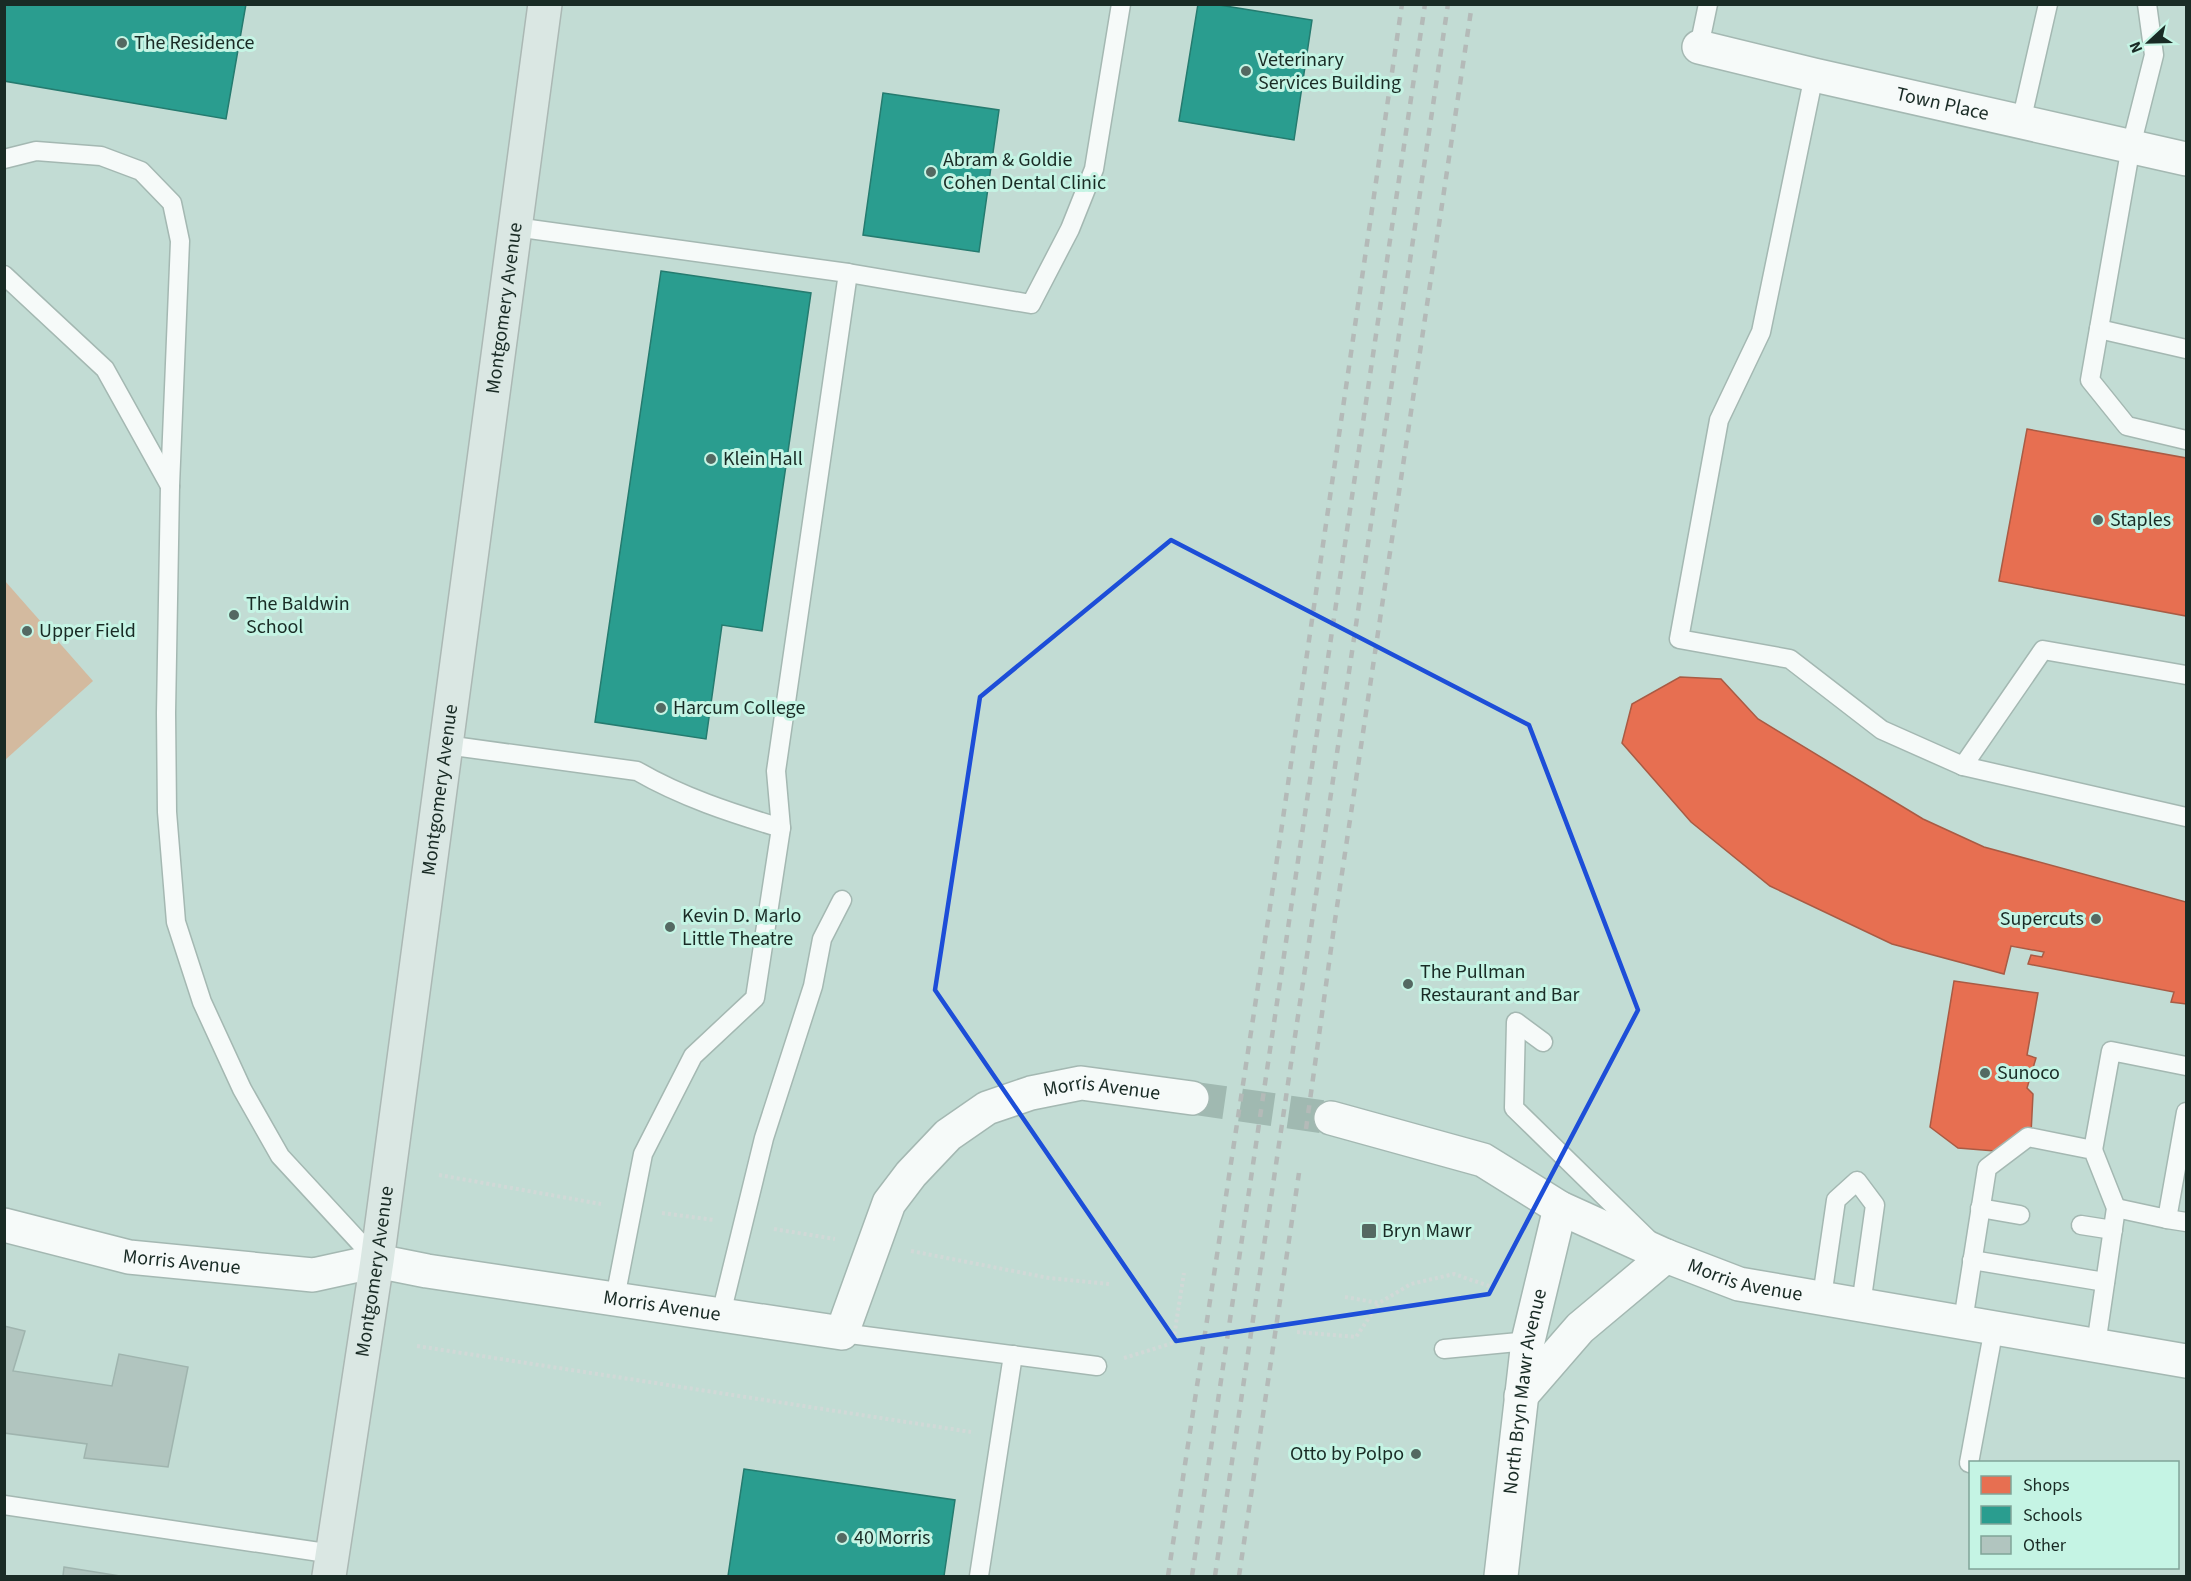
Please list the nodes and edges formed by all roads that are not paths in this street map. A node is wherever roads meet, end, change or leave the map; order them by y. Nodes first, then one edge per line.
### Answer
1 (544, 4) edge
2 (1121, 4) edge
3 (1708, 4) edge
4 (2048, 4) edge
5 (2146, 4) edge
6 (1699, 47) joint
7 (1815, 75) junction
8 (2021, 122) junction
9 (2131, 146) junction
10 (4, 159) edge
11 (2187, 159) edge
12 (515, 227) junction
13 (848, 273) junction
14 (4, 275) edge
15 (2099, 329) junction
16 (2187, 349) edge
17 (2187, 440) edge
18 (170, 486) junction
19 (2187, 675) edge
20 (446, 746) junction
21 (1963, 766) junction
22 (2187, 817) edge
23 (781, 828) junction
24 (842, 900) dead end
25 (1543, 1041) dead end
26 (2187, 1066) edge
27 (1192, 1098) tunnel mouth
28 (2187, 1112) edge
29 (1331, 1118) tunnel mouth
30 (2093, 1150) junction
31 (1560, 1208) junction
32 (1980, 1208) junction
33 (2116, 1208) junction
34 (2020, 1215) dead end
35 (2167, 1219) junction
36 (2187, 1222) edge
37 (4, 1224) edge
38 (2081, 1225) dead end
39 (2113, 1230) junction
40 (1666, 1256) junction
41 (1972, 1260) junction
42 (377, 1261) junction
43 (2105, 1282) junction
44 (1822, 1297) junction
45 (615, 1298) junction
46 (1861, 1305) junction
47 (721, 1314) junction
48 (1963, 1321) junction
49 (1994, 1328) junction
50 (842, 1333) junction
51 (1528, 1341) junction
52 (2096, 1345) junction
53 (1444, 1349) dead end
54 (1013, 1355) junction
55 (2187, 1361) edge
56 (1097, 1366) road end
57 (1521, 1396) junction
58 (1969, 1461) edge
59 (4, 1505) edge
60 (331, 1565) edge
61 (979, 1576) edge
62 (1501, 1576) edge

1 - 12 main road, Montgomery Avenue
2 - 13 lane
3 - 6 lane
4 - 8 lane
5 - 9 lane
6 - 7 street, Town Place
7 - 8 street, Town Place
7 - 21 lane
8 - 9 street, Town Place
9 - 11 street, Town Place
9 - 15 lane
10 - 18 lane
12 - 13 lane
12 - 20 main road, Montgomery Avenue
13 - 23 lane
14 - 18 lane
15 - 16 lane
15 - 17 lane
18 - 42 lane
19 - 21 lane
20 - 23 lane
20 - 42 main road, Montgomery Avenue
21 - 22 lane
23 - 45 lane
24 - 47 lane
25 - 40 lane
26 - 30 lane
27 - 50 street, Morris Avenue
28 - 35 lane
29 - 31 street, Morris Avenue
30 - 32 lane
30 - 33 lane
31 - 40 street, Morris Avenue
31 - 51 street, North Bryn Mawr Avenue
32 - 34 lane
32 - 41 lane
33 - 35 lane
33 - 39 lane
35 - 36 lane
37 - 42 street, Morris Avenue
38 - 39 lane
39 - 43 lane
40 - 44 street, Morris Avenue
40 - 57 street
41 - 43 lane
41 - 48 lane
42 - 45 street, Morris Avenue
42 - 60 main road, Montgomery Avenue
43 - 52 lane
44 - 46 street, Morris Avenue
44 - 46 lane
45 - 47 street, Morris Avenue
46 - 48 street, Morris Avenue
47 - 50 street, Morris Avenue
48 - 49 street, Morris Avenue
49 - 52 street, Morris Avenue
49 - 58 lane
50 - 54 lane
51 - 53 lane
51 - 57 street, North Bryn Mawr Avenue
52 - 55 street, Morris Avenue
54 - 56 lane
54 - 61 lane
57 - 62 street, North Bryn Mawr Avenue
59 - 60 lane

